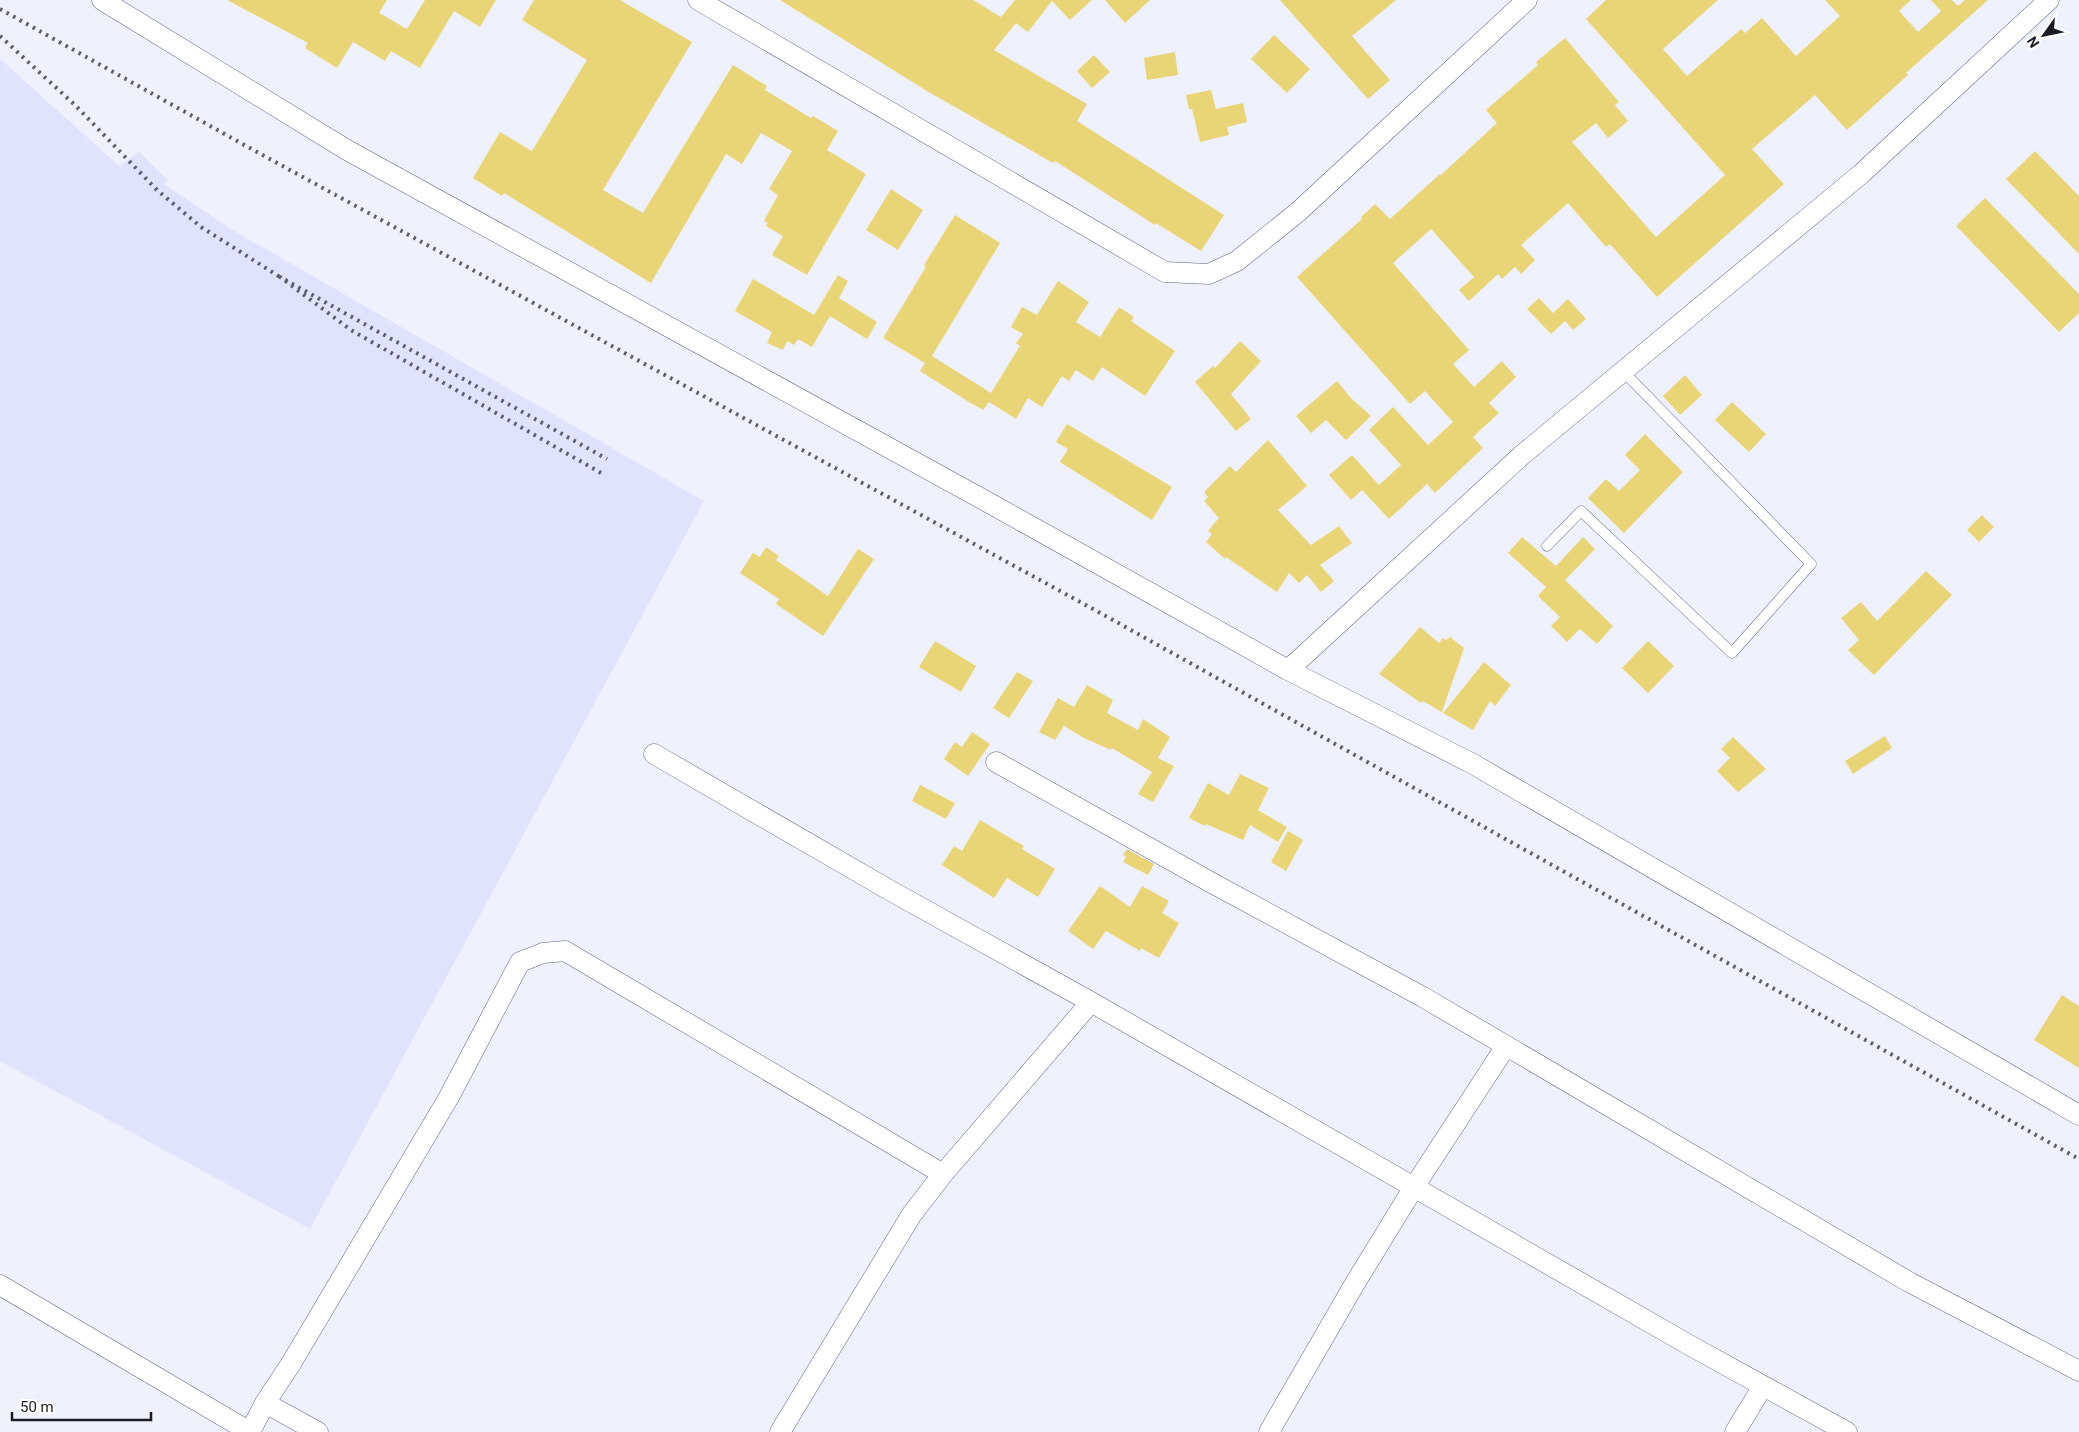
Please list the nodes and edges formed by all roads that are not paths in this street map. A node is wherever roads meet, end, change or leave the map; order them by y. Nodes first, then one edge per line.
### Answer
1 (102, 0) edge
2 (698, 0) edge
3 (1527, 0) edge
4 (2049, 0) edge
5 (1623, 371) junction
6 (1547, 546) dead end
7 (1288, 670) junction
8 (654, 754) dead end
9 (996, 762) dead end
10 (1091, 1002) junction
11 (1506, 1046) junction
12 (2079, 1115) edge
13 (943, 1174) junction
14 (1414, 1187) junction
15 (0, 1284) edge
16 (2079, 1371) edge
17 (1763, 1386) junction
18 (265, 1402) junction
19 (250, 1432) edge
20 (318, 1432) edge
21 (780, 1432) edge
22 (1269, 1432) edge
23 (1735, 1432) edge
24 (1847, 1432) edge

1 - 7 street
2 - 3 street
4 - 5 street
5 - 6 lane
5 - 7 street
7 - 12 street
8 - 10 street
9 - 11 street
10 - 13 street
10 - 14 street
11 - 14 street
11 - 16 street
13 - 18 street
13 - 21 street
14 - 17 street
14 - 22 street
15 - 19 street
17 - 23 street
17 - 24 street
18 - 19 street
18 - 20 street

